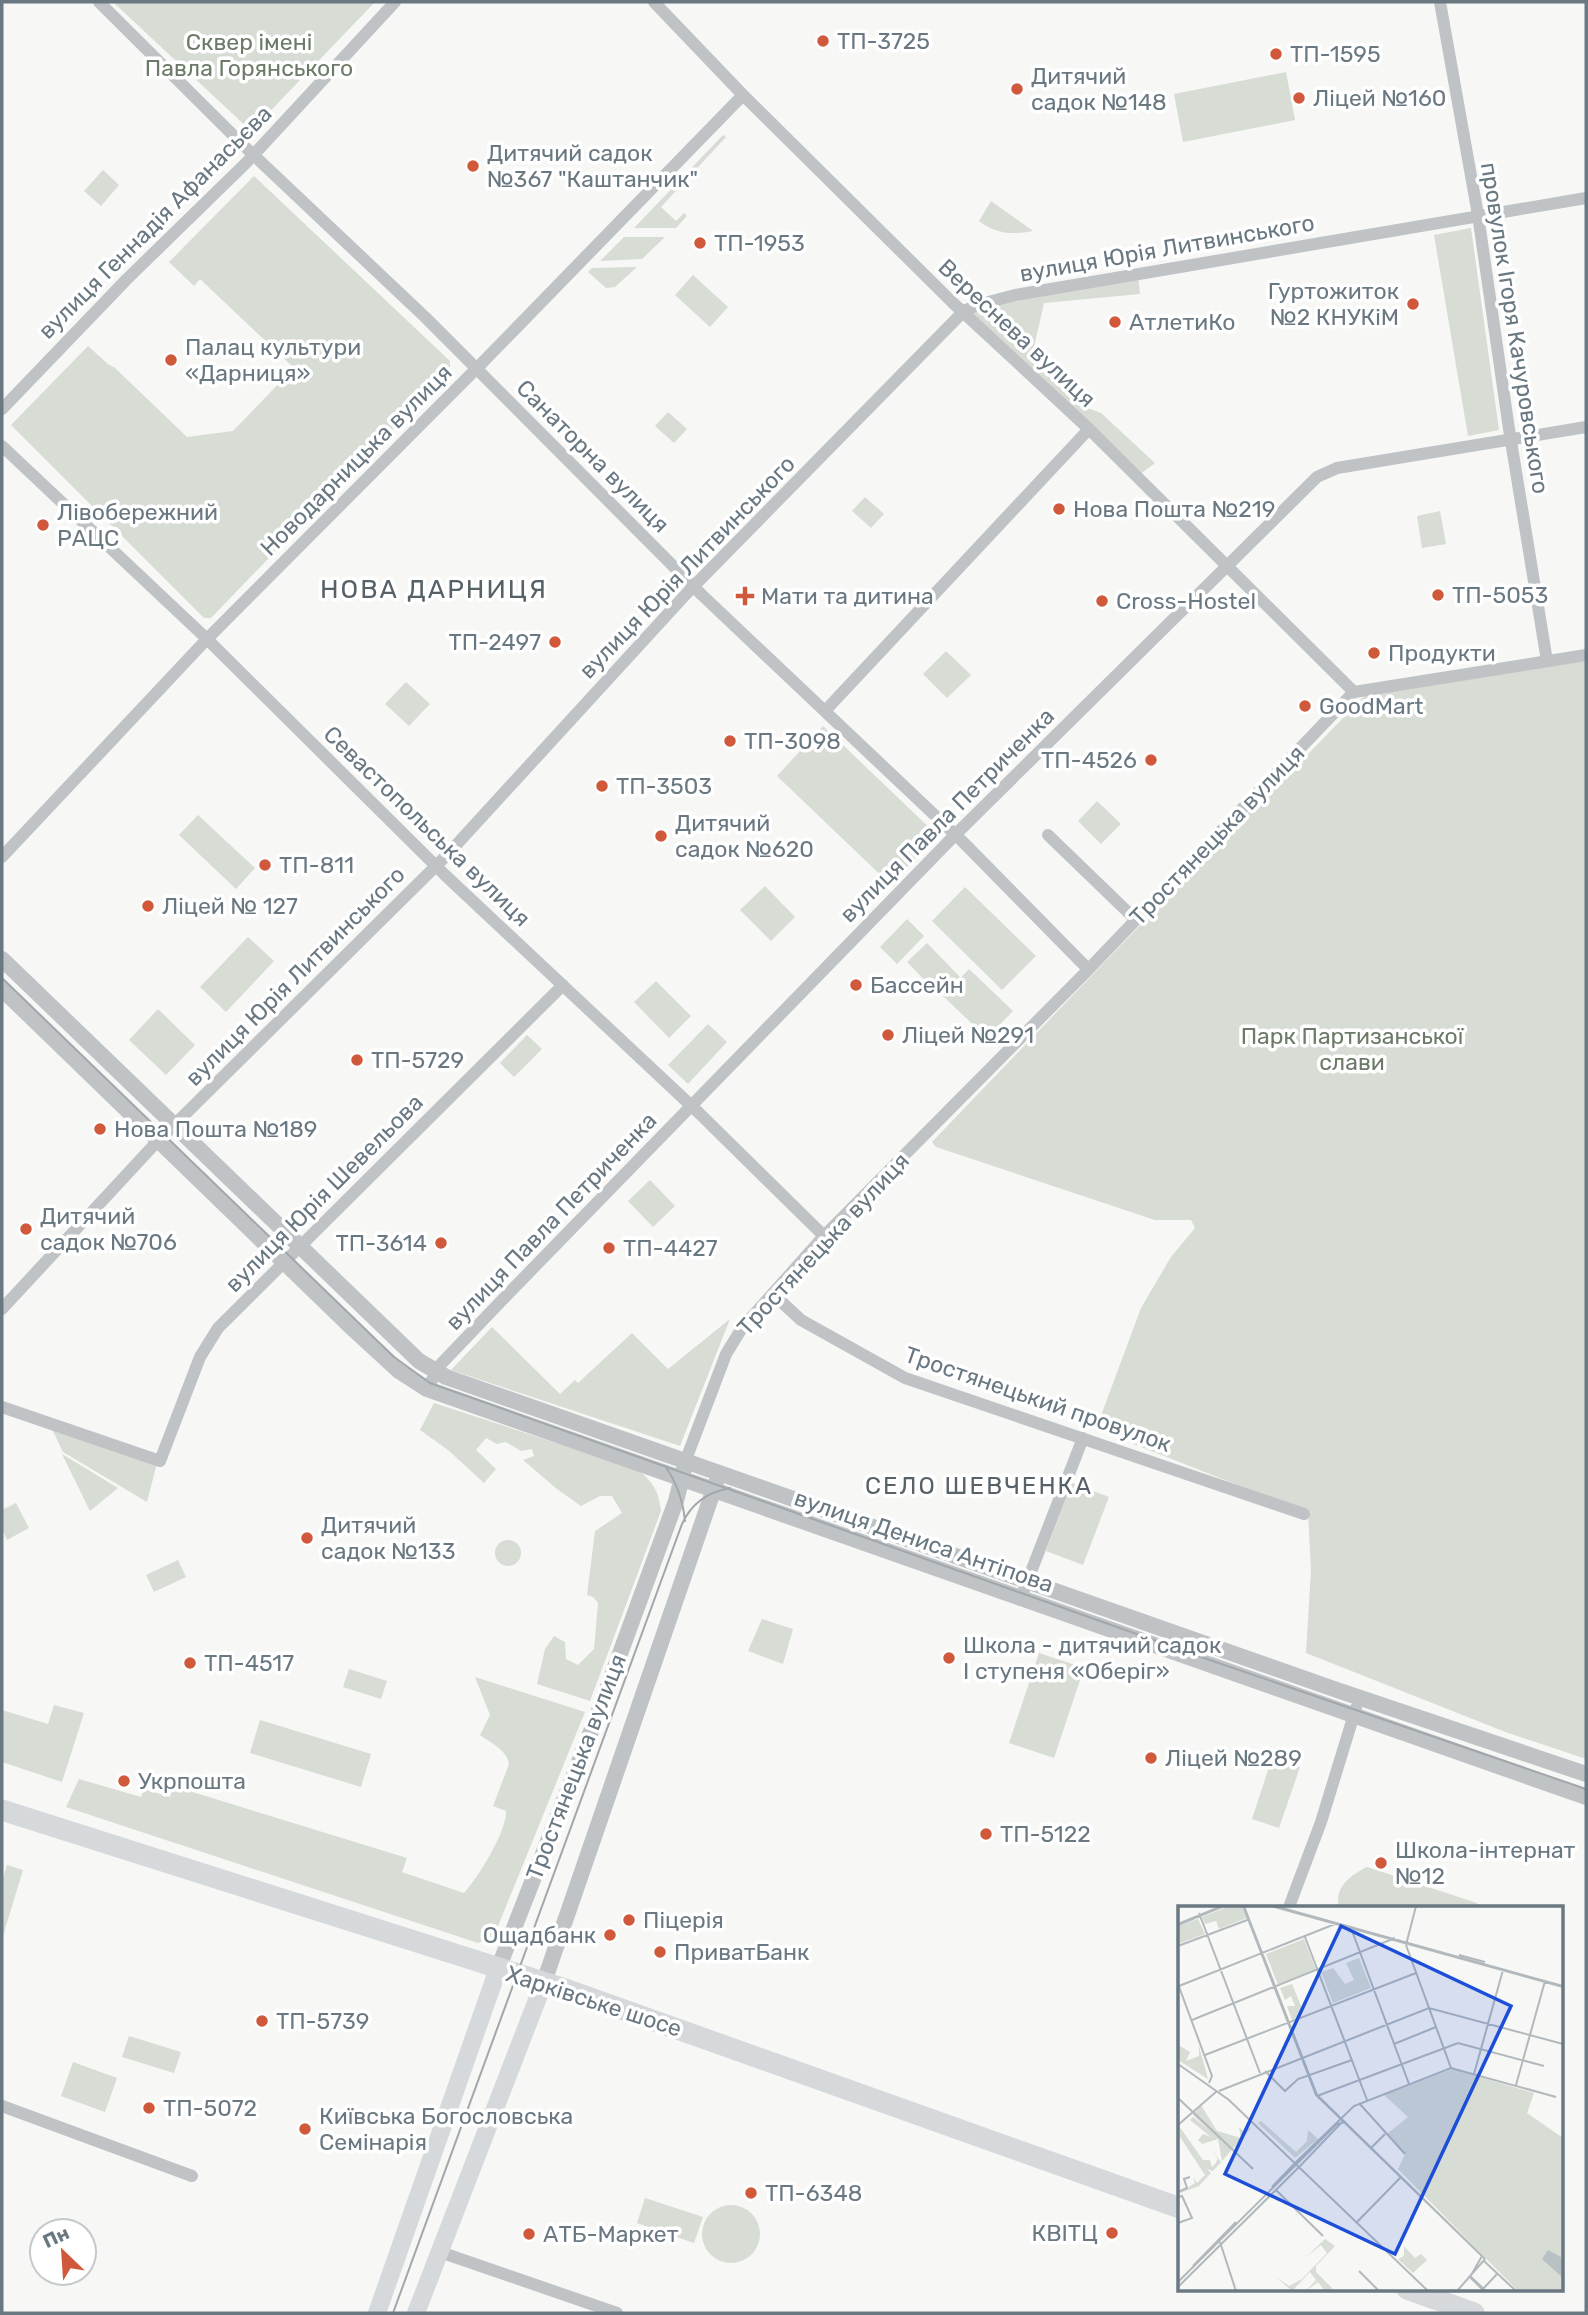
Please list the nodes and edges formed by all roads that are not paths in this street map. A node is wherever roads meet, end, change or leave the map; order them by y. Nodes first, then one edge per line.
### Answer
1 (99, 2) edge
2 (395, 2) edge
3 (654, 2) edge
4 (1440, 2) edge
5 (743, 95) junction
6 (254, 155) junction
7 (1586, 198) edge
8 (1478, 215) junction
9 (964, 311) junction
10 (477, 368) junction
11 (2, 409) edge
12 (1586, 427) edge
13 (1089, 429) junction
14 (1511, 439) junction
15 (2, 446) edge
16 (1226, 565) junction
17 (694, 586) junction
18 (207, 639) junction
19 (1586, 655) edge
20 (1547, 661) junction
21 (1354, 692) junction
22 (825, 711) junction
23 (955, 835) junction
24 (1048, 835) dead end
25 (2, 857) edge
26 (436, 866) junction
27 (1135, 919) junction
28 (2, 959) edge
29 (1088, 969) junction
30 (562, 985) junction
31 (2, 989) edge
32 (691, 1106) junction
33 (173, 1125) junction
34 (159, 1140) junction
35 (824, 1236) junction
36 (300, 1247) junction
37 (285, 1263) junction
38 (773, 1294) junction
39 (2, 1309) edge
40 (436, 1372) junction
41 (426, 1389) junction
42 (2, 1407) edge
43 (1083, 1438) junction
44 (685, 1462) junction
45 (719, 1474) junction
46 (681, 1479) junction
47 (714, 1491) junction
48 (1304, 1514) dead end
49 (1027, 1582) junction
50 (1020, 1600) junction
51 (1359, 1698) junction
52 (1353, 1716) junction
53 (1586, 1774) edge
54 (1586, 1797) edge
55 (2, 1810) edge
56 (1289, 1906) edge
57 (498, 1969) junction
58 (544, 1982) junction
59 (2, 2106) edge
60 (192, 2176) dead end
61 (1178, 2207) edge
62 (440, 2252) junction
63 (1411, 2290) edge
64 (377, 2313) edge
65 (416, 2313) edge
66 (617, 2313) edge
67 (1474, 2313) edge

1 - 6 street, Санаторна вулиця
2 - 6 street, вулиця Геннадія Афанасьєва
3 - 5 street, Вереснева вулиця
4 - 8 street, провулок Ігоря Качуровського
5 - 9 street, Вереснева вулиця
5 - 10 street, Новодарницька вулиця
6 - 10 street, Санаторна вулиця
6 - 11 street, вулиця Геннадія Афанасьєва
7 - 8 street, вулиця Юрія Литвинського
8 - 9 street, вулиця Юрія Литвинського
8 - 14 street, провулок Ігоря Качуровського
9 - 13 street, Вереснева вулиця
9 - 17 street, вулиця Юрія Литвинського
10 - 17 street, Санаторна вулиця
10 - 18 street, Новодарницька вулиця
12 - 14 street, вулиця Павла Петриченка
13 - 16 street, Вереснева вулиця
13 - 22 street
14 - 16 street, вулиця Павла Петриченка
14 - 20 street, провулок Ігоря Качуровського
15 - 18 street, Севастопольська вулиця
16 - 21 street, Вереснева вулиця
16 - 23 street, вулиця Павла Петриченка
17 - 22 street, Санаторна вулиця
17 - 26 street, вулиця Юрія Литвинського
18 - 25 street, Новодарницька вулиця
18 - 26 street, Севастопольська вулиця
19 - 20 street
20 - 21 street
21 - 27 street, Тростянецька вулиця
22 - 23 street, Санаторна вулиця
23 - 29 street, Санаторна вулиця
23 - 32 street, вулиця Павла Петриченка
24 - 27 street
26 - 30 street, Севастопольська вулиця
26 - 33 street, вулиця Юрія Литвинського
27 - 29 street, Тростянецька вулиця
28 - 33 street, вулиця Дениса Антіпова
29 - 35 street, Тростянецька вулиця
30 - 32 street, Севастопольська вулиця
30 - 36 street, вулиця Юрія Шевельова
31 - 34 street, вулиця Дениса Антіпова
32 - 35 street, Севастопольська вулиця
32 - 40 street, вулиця Павла Петриченка
33 - 34 street, вулиця Юрія Литвинського
33 - 36 street, вулиця Дениса Антіпова
34 - 37 street, вулиця Дениса Антіпова
34 - 39 street, вулиця Юрія Литвинського
35 - 38 street, Тростянецька вулиця
36 - 37 street, вулиця Юрія Шевельова
36 - 40 street, вулиця Дениса Антіпова
37 - 41 street, вулиця Дениса Антіпова
37 - 42 street, вулиця Юрія Шевельова
38 - 43 street, Тростянецький провулок
38 - 44 street, Тростянецька вулиця
40 - 41 street, вулиця Павла Петриченка
40 - 44 street, вулиця Дениса Антіпова
41 - 46 street, вулиця Дениса Антіпова
43 - 48 street, Тростянецький провулок
43 - 49 street
44 - 45 street, вулиця Дениса Антіпова
44 - 46 street, Тростянецька вулиця
45 - 47 street, Тростянецька вулиця
45 - 49 street, вулиця Дениса Антіпова
46 - 47 street, вулиця Дениса Антіпова
46 - 57 street, Тростянецька вулиця
47 - 50 street, вулиця Дениса Антіпова
47 - 58 street, Тростянецька вулиця
49 - 50 street
49 - 51 street, вулиця Дениса Антіпова
50 - 52 street, вулиця Дениса Антіпова
51 - 52 street
51 - 53 street, вулиця Дениса Антіпова
52 - 54 street, вулиця Дениса Антіпова
52 - 56 street
55 - 57 main road, Харківське шосе
57 - 58 main road, Харківське шосе
57 - 64 main road, Тростянецька вулиця
58 - 61 main road, Харківське шосе
58 - 62 main road, Тростянецька вулиця
59 - 60 street
62 - 65 main road, Тростянецька вулиця
62 - 66 street
63 - 67 main road

